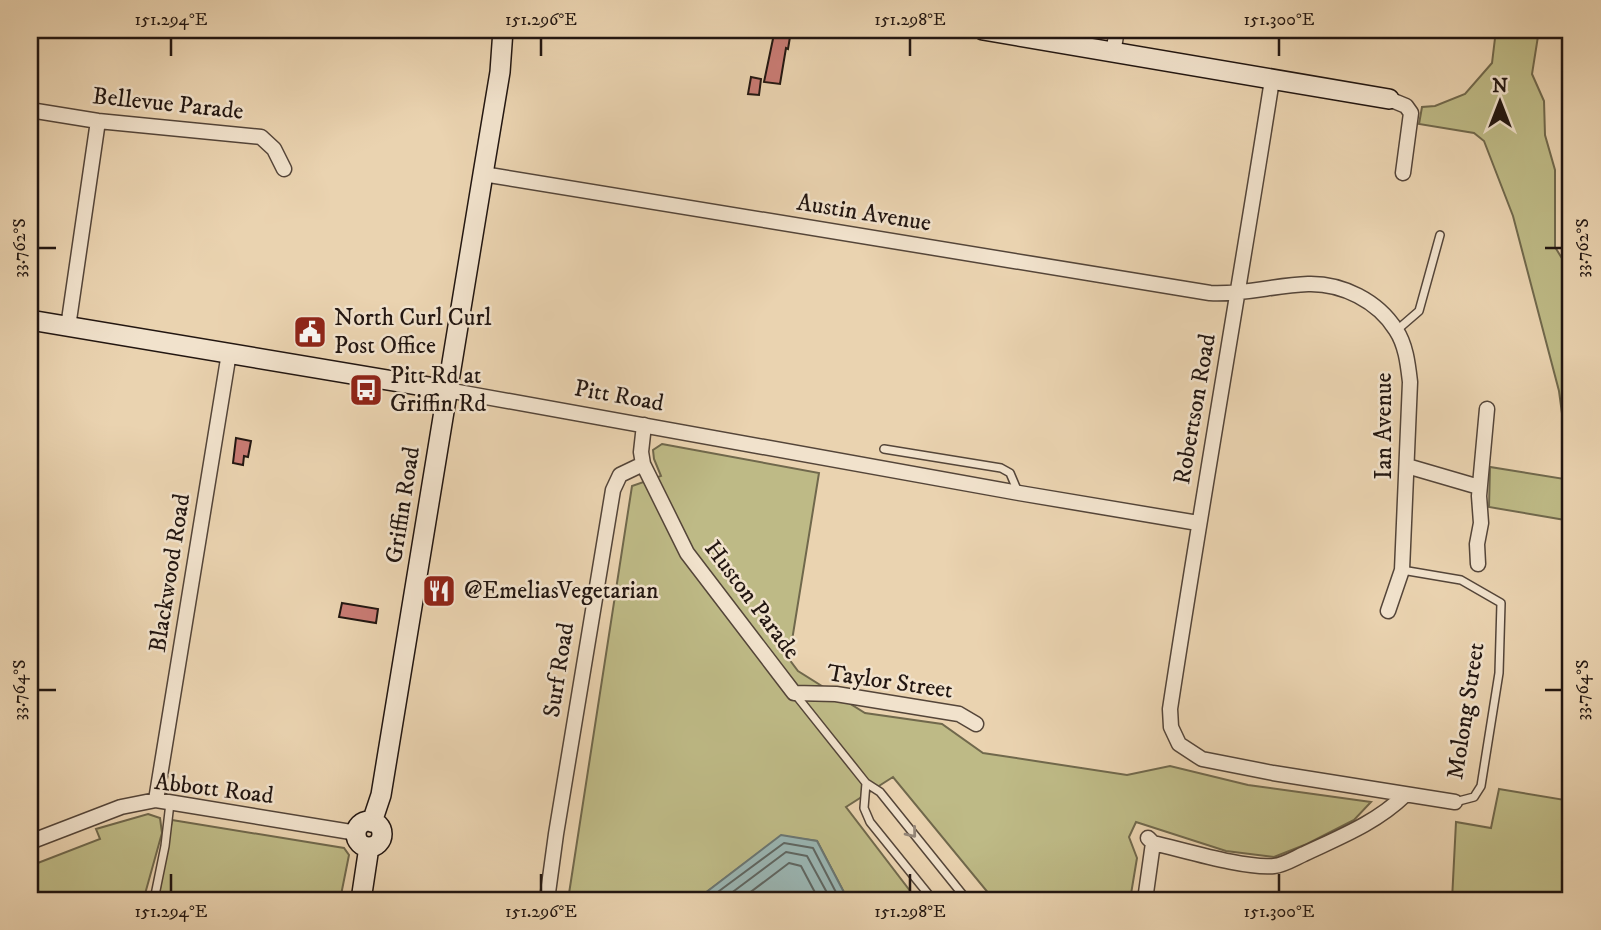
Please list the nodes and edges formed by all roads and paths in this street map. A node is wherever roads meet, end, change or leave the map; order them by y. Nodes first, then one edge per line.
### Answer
1 (503, 30) edge
2 (990, 30) edge
3 (1117, 30) edge
4 (1114, 53) junction
5 (1272, 80) junction
6 (1389, 99) joint
7 (30, 110) edge
8 (99, 121) junction
9 (284, 169) dead end
10 (1403, 173) dead end
11 (484, 174) junction
12 (1440, 235) dead end
13 (1238, 293) junction
14 (30, 320) edge
15 (68, 327) junction
16 (1397, 330) junction
17 (229, 353) junction
18 (447, 390) junction
19 (1487, 409) dead end
20 (644, 425) junction
21 (884, 449) dead end
22 (643, 464) junction
23 (1407, 466) junction
24 (1479, 487) junction
25 (1019, 493) junction
26 (1198, 523) junction
27 (1478, 564) dead end
28 (1402, 570) junction
29 (1388, 611) dead end
30 (794, 693) junction
31 (976, 724) dead end
32 (1179, 744) joint
33 (866, 783) junction
34 (1405, 796) junction
35 (163, 801) junction
36 (1455, 802) joint
37 (366, 834) junction
38 (30, 842) edge
39 (154, 900) edge
40 (361, 900) edge
41 (547, 900) edge
42 (933, 900) edge
43 (967, 900) edge
44 (1145, 900) edge

1 - 11 main road, Griffin Road
2 - 4 main road
3 - 4 street
4 - 5 main road
5 - 6 main road
5 - 13 street, Robertson Road
6 - 10 street
7 - 8 street, Bellevue Parade
8 - 9 street, Bellevue Parade
8 - 15 street
11 - 13 street, Austin Avenue
11 - 18 main road, Griffin Road
12 - 16 lane
13 - 16 street, Ian Avenue
13 - 26 street, Robertson Road
14 - 15 main road, Pitt Road
15 - 17 main road, Pitt Road
16 - 23 street, Ian Avenue
17 - 18 main road, Pitt Road
17 - 35 street, Blackwood Road
18 - 20 street, Pitt Road
18 - 37 main road, Griffin Road
19 - 24 street
20 - 22 street, Huston Parade
20 - 25 street, Pitt Road
21 - 25 lane
22 - 30 street, Huston Parade
22 - 41 street, Surf Road
23 - 24 street
23 - 28 street, Ian Avenue
24 - 27 street
25 - 26 street, Pitt Road
26 - 32 street, Robertson Road
28 - 29 street, Ian Avenue
28 - 36 lane, Molong Street
30 - 31 street, Taylor Street
30 - 33 lane, Huston Parade
32 - 34 street, Molong Street
33 - 42 lane
33 -> 43 lane, Huston Parade
34 - 36 street, Molong Street
34 - 44 street
35 - 37 street, Abbott Road
35 - 38 street, Abbott Road
35 - 39 lane
37 - 40 main road, Griffin Road

